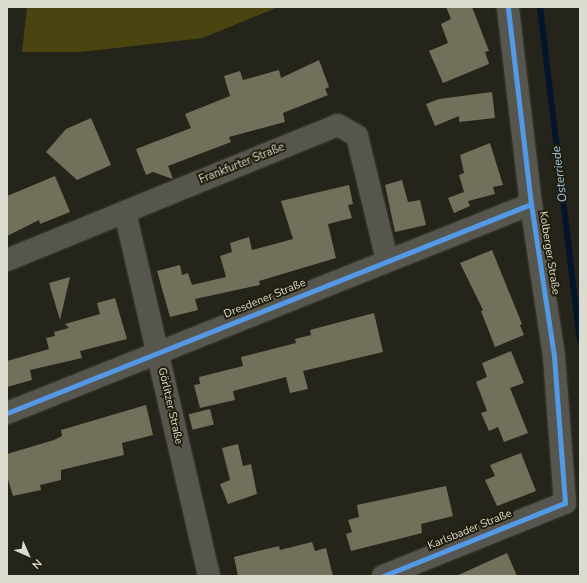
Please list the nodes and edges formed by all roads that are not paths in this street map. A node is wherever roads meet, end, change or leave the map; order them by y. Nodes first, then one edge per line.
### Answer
1 (508, 7) edge
2 (531, 204) junction
3 (125, 212) junction
4 (7, 260) edge
5 (387, 260) junction
6 (158, 353) junction
7 (7, 413) edge
8 (565, 503) joint
9 (209, 576) edge
10 (383, 576) edge

1 - 2 street, Kolberger Straße
2 - 5 street, Dresdener Straße
2 - 8 street, Kolberger Straße
3 - 4 street, Frankfurter Straße
3 - 5 street, Frankfurter Straße
3 - 6 street, Görlitzer Straße
5 - 6 street, Dresdener Straße
6 - 7 street, Dresdener Straße
6 - 9 street, Görlitzer Straße
8 - 10 street, Karlsbader Straße

